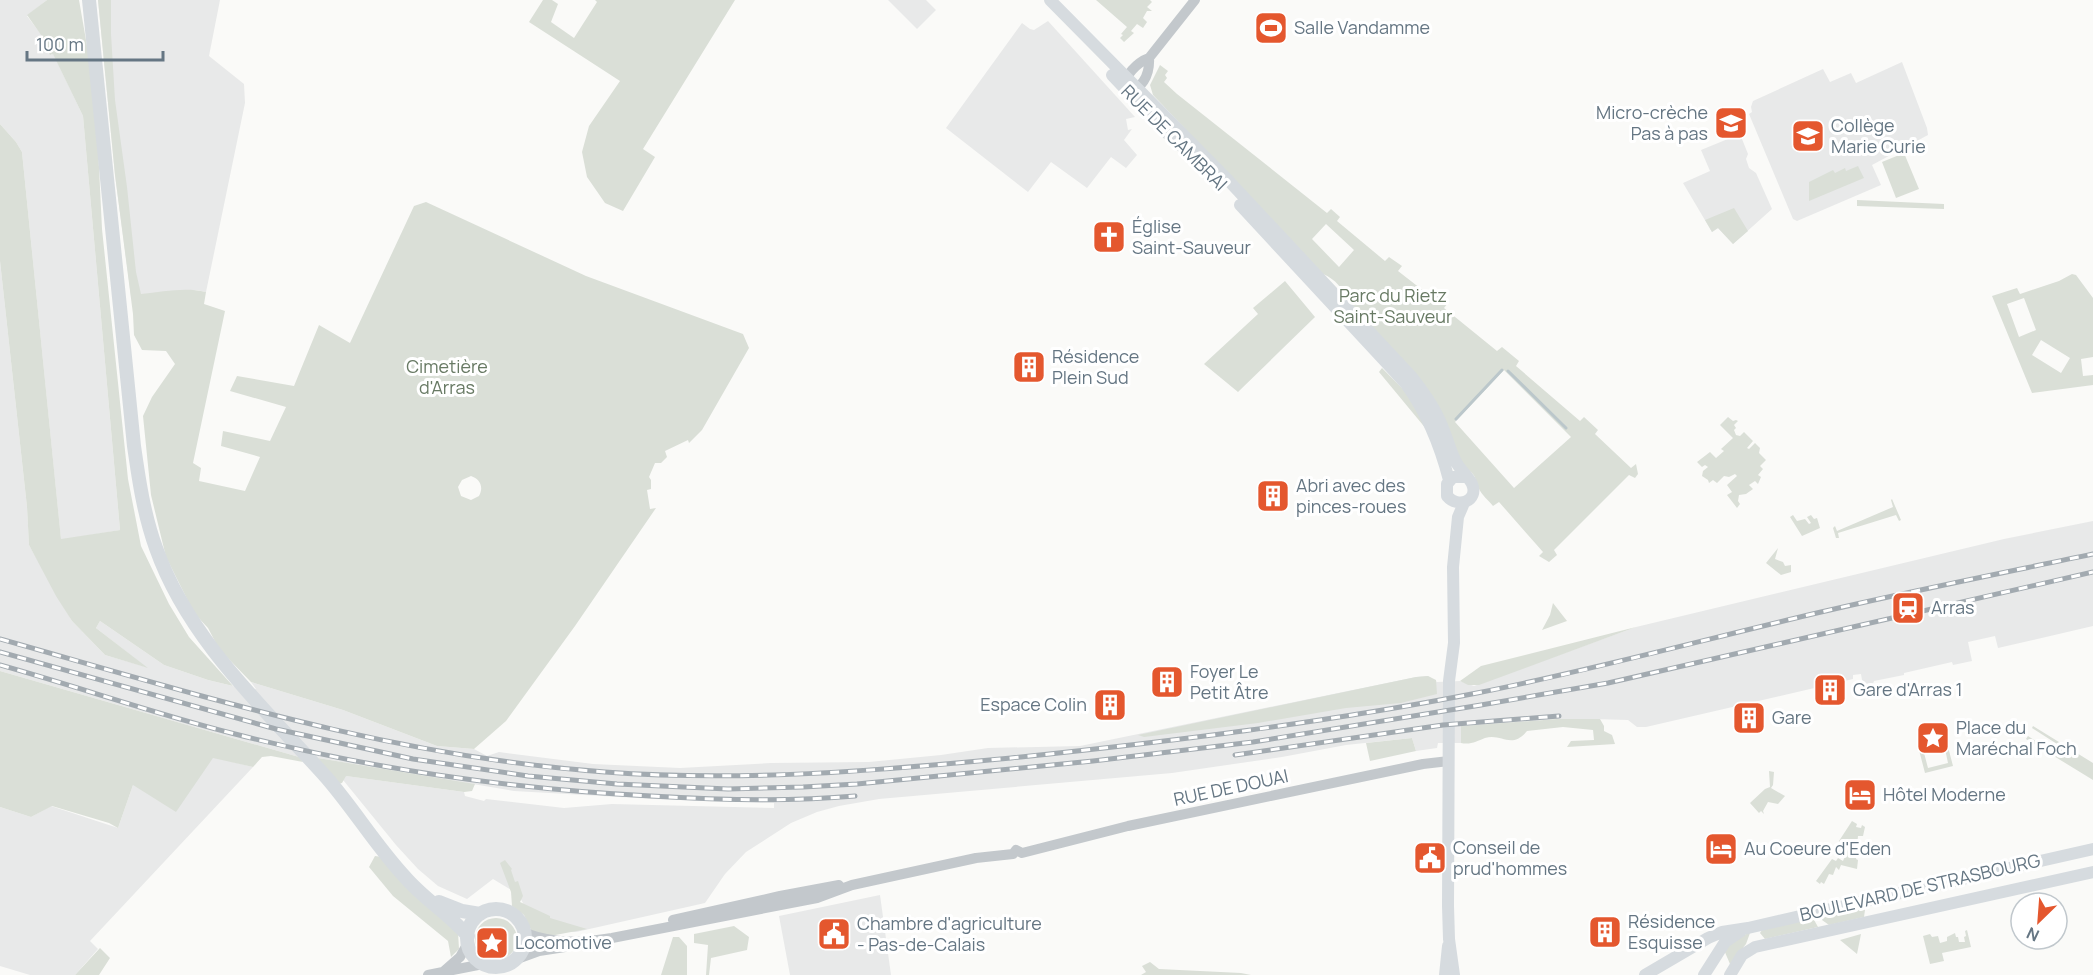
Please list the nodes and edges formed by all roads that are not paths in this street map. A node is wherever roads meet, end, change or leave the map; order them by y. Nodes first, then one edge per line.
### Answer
1 (1041, 0) edge
2 (1050, 0) edge
3 (1195, 0) edge
4 (90, 2) edge
5 (1129, 85) junction
6 (1465, 477) junction
7 (1449, 480) junction
8 (1449, 499) junction
9 (1464, 502) junction
10 (1453, 567) junction
11 (1449, 761) junction
12 (2093, 849) edge
13 (2093, 872) edge
14 (423, 895) junction
15 (480, 914) junction
16 (1748, 928) junction
17 (525, 933) junction
18 (468, 939) junction
19 (1449, 939) junction
20 (580, 943) junction
21 (514, 965) edge
22 (489, 969) edge
23 (443, 972) junction
24 (428, 975) edge
25 (1445, 975) edge
26 (1454, 975) edge
27 (1645, 975) edge
28 (1704, 975) edge
29 (1730, 975) edge

1 - 5 main road, RUE DE CAMBRAI
2 - 5 main road, RUE DE CAMBRAI
3 - 5 street
4 - 14 main road
5 - 6 main road, RUE DE CAMBRAI
5 - 7 main road, RUE DE CAMBRAI
6 - 7 main road
6 - 9 main road
7 - 8 main road
8 - 9 main road
8 - 10 main road
9 - 10 main road
10 - 11 main road
11 - 19 main road
11 - 20 street, RUE DE DOUAI
12 - 16 main road, BOULEVARD DE STRASBOURG
13 - 29 main road, BOULEVARD DE STRASBOURG
14 - 15 main road
14 - 18 main road
15 - 17 main road
15 - 18 main road
16 - 27 main road, BOULEVARD DE STRASBOURG
16 - 28 main road
17 - 20 street
17 - 21 main road
18 - 22 main road
18 - 23 street
19 - 25 main road
19 - 26 main road
20 - 21 street
21 - 22 main road
22 - 23 street
23 - 24 street

